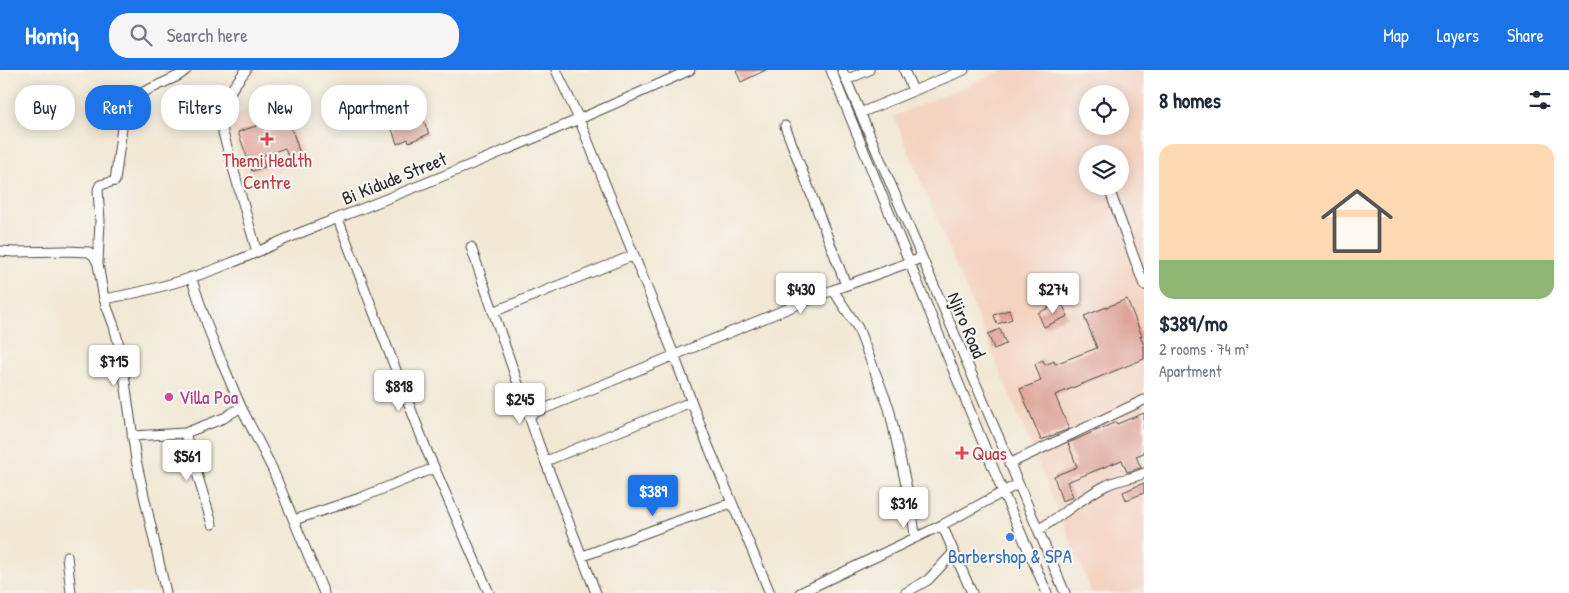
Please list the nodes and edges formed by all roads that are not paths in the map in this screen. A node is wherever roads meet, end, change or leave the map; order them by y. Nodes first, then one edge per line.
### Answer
1 (186, 70) edge
2 (246, 70) edge
3 (556, 70) edge
4 (690, 70) edge
5 (831, 70) edge
6 (842, 70) edge
7 (869, 70) edge
8 (904, 70) edge
9 (964, 70) edge
10 (846, 80) junction
11 (913, 90) junction
12 (860, 113) junction
13 (579, 119) junction
14 (786, 126) dead end
15 (1111, 195) edge
16 (338, 219) junction
17 (471, 247) dead end
18 (0, 251) edge
19 (257, 252) junction
20 (634, 255) junction
21 (921, 258) junction
22 (910, 262) junction
23 (98, 264) junction
24 (191, 277) junction
25 (1143, 282) edge
26 (846, 285) junction
27 (833, 290) junction
28 (104, 298) junction
29 (493, 312) junction
30 (674, 354) junction
31 (1144, 400) edge
32 (691, 402) junction
33 (241, 407) junction
34 (529, 415) junction
35 (185, 433) junction
36 (132, 436) junction
37 (546, 462) junction
38 (1009, 464) junction
39 (434, 468) junction
40 (1144, 473) edge
41 (1018, 484) junction
42 (1003, 492) junction
43 (732, 503) junction
44 (294, 520) junction
45 (212, 524) dead end
46 (942, 524) junction
47 (1038, 530) junction
48 (915, 536) junction
49 (954, 552) junction
50 (67, 556) dead end
51 (583, 556) junction
52 (71, 593) edge
53 (166, 593) edge
54 (324, 593) edge
55 (489, 593) edge
56 (596, 593) edge
57 (770, 593) edge
58 (800, 593) edge
59 (905, 593) edge
60 (972, 593) edge
61 (1047, 593) edge
62 (1065, 593) edge

1 - 23 street
2 - 19 street
3 - 13 street
4 - 13 street, Bi Kidude Street
5 - 22 street
6 - 10 street, Njiro Road
7 - 10 street
8 - 11 street
9 - 11 street
10 - 12 street, Njiro Road
11 - 12 street
12 - 21 street, Njiro Road
13 - 16 street, Bi Kidude Street
13 - 20 street
14 - 26 street
15 - 25 street
16 - 19 street, Bi Kidude Street
16 - 39 street
17 - 29 street
18 - 23 street
19 - 24 street, Bi Kidude Street
20 - 29 street
20 - 30 street
21 - 22 street
21 - 38 street, Njiro Road
22 - 26 street
22 - 42 street
23 - 28 street
24 - 28 street, Bi Kidude Street
24 - 33 street
26 - 27 street
27 - 30 street
27 - 48 street
28 - 36 street
29 - 34 street
30 - 32 street
30 - 34 street
31 - 38 street
32 - 37 street
32 - 43 street
33 - 35 street
33 - 44 street
34 - 37 street
35 - 36 street
35 - 45 street
36 - 53 street
37 - 51 street
38 - 41 street, Njiro Road
39 - 44 street
39 - 55 street
40 - 47 street
41 - 42 street
41 - 47 street, Njiro Road
42 - 46 street
42 - 61 street
43 - 51 street
43 - 57 street
44 - 54 street
46 - 48 street
46 - 49 street
47 - 62 street, Njiro Road
48 - 58 street
49 - 59 street
49 - 60 street
50 - 52 street
51 - 56 street

